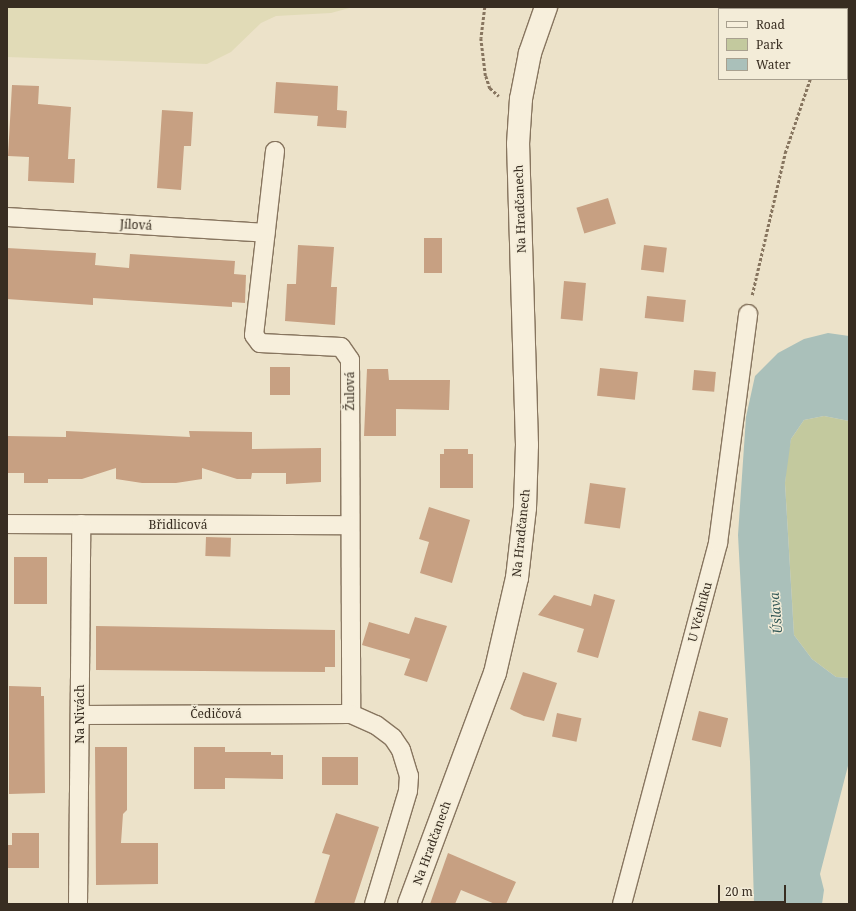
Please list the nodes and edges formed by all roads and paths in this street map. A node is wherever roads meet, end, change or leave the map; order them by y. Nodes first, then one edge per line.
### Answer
1 (485, 7) edge
2 (546, 7) edge
3 (810, 80) edge
4 (521, 99) junction
5 (275, 151) dead end
6 (7, 217) edge
7 (266, 233) junction
8 (748, 314) joint
9 (7, 524) edge
10 (81, 524) junction
11 (349, 525) junction
12 (351, 714) junction
13 (80, 715) junction
14 (78, 904) edge
15 (374, 904) edge
16 (409, 904) edge
17 (622, 904) edge

1 - 4 path
2 - 4 street, Na Hradčanech
3 - 8 path
4 - 16 street, Na Hradčanech
5 - 7 street, Žulová
6 - 7 street, Jílová
7 - 11 street, Žulová
8 - 17 street, U Včelníku
9 - 10 street, Břidlicová
10 - 11 street, Břidlicová
10 - 13 street, Na Nivách
11 - 12 street, Žulová
12 - 13 street, Čedičová
12 - 15 street
13 - 14 street, Na Nivách

